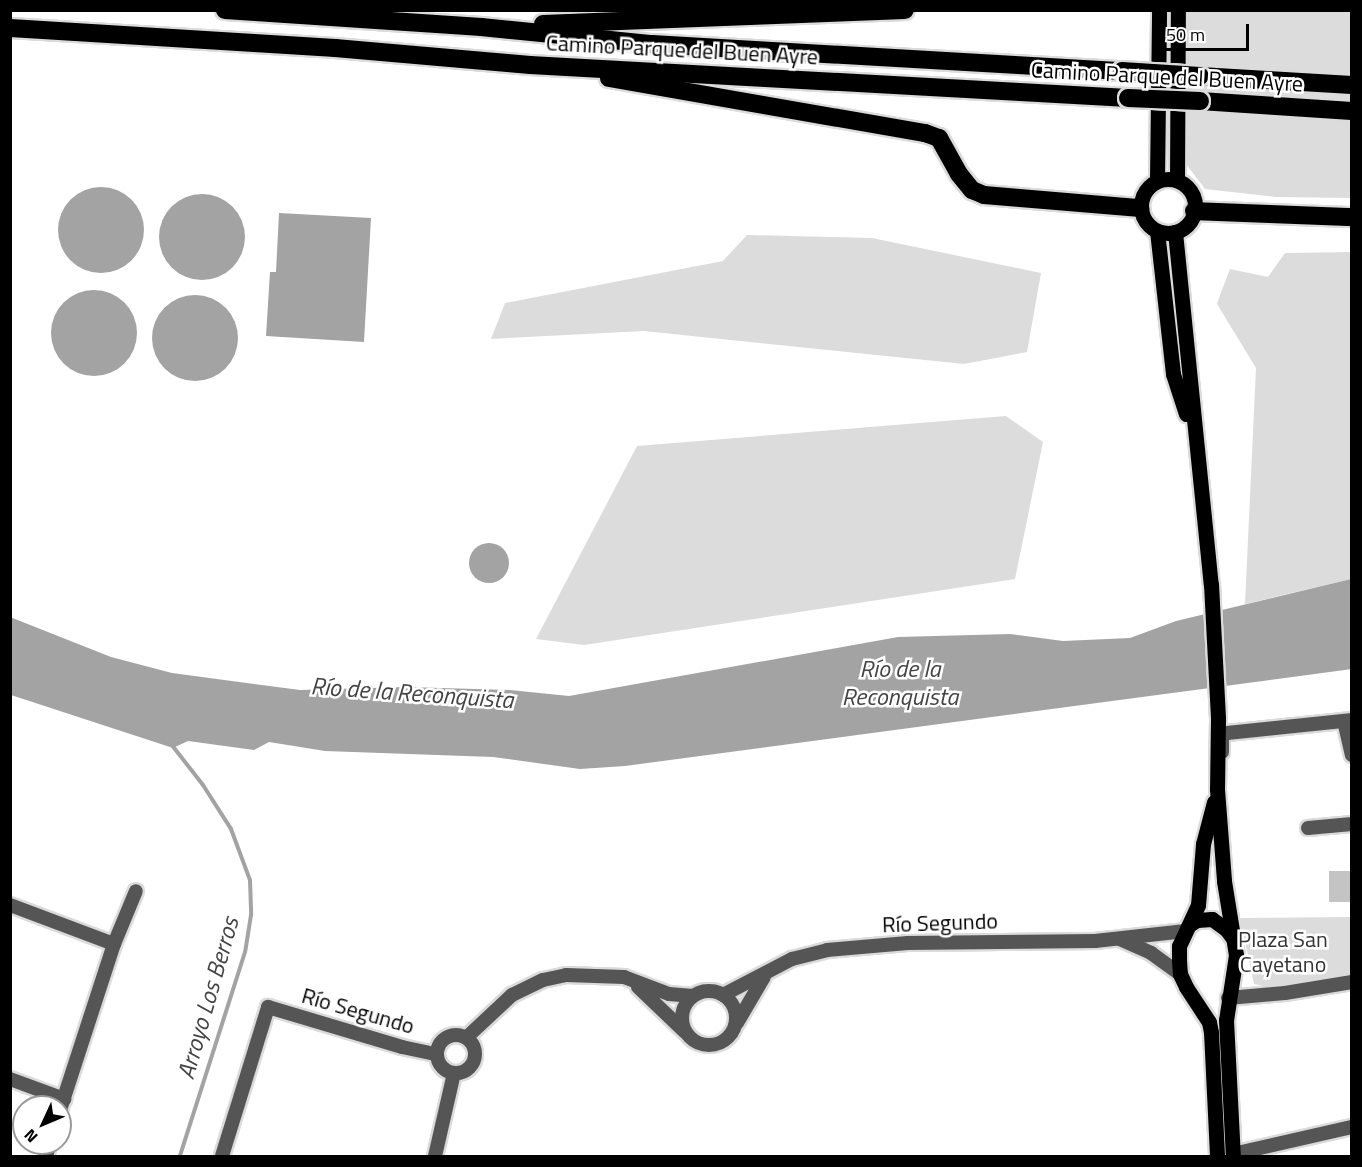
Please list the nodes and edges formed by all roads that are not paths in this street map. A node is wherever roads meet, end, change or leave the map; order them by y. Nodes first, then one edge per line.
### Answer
1 (225, 10) edge
2 (905, 10) edge
3 (1159, 10) edge
4 (1178, 10) edge
5 (481, 27) junction
6 (10, 28) edge
7 (530, 65) junction
8 (1352, 85) edge
9 (1352, 111) edge
10 (1157, 180) junction
11 (1177, 180) junction
12 (1140, 208) junction
13 (1194, 211) junction
14 (1352, 217) edge
15 (1157, 231) junction
16 (1175, 232) junction
17 (1194, 439) junction
18 (1348, 720) edge
19 (1352, 755) edge
20 (1218, 789) junction
21 (1352, 824) edge
22 (1308, 828) dead end
23 (136, 891) dead end
24 (10, 905) edge
25 (1187, 928) junction
26 (1120, 939) junction
27 (1234, 939) junction
28 (114, 944) junction
29 (767, 973) junction
30 (1180, 974) junction
31 (624, 977) junction
32 (1352, 982) edge
33 (723, 995) junction
34 (693, 996) junction
35 (1228, 998) junction
36 (1199, 1008) junction
37 (734, 1027) junction
38 (689, 1036) junction
39 (467, 1037) junction
40 (436, 1054) junction
41 (454, 1073) junction
42 (10, 1079) edge
43 (42, 1095) edge
44 (65, 1095) edge
45 (1352, 1127) edge
46 (1233, 1155) edge
47 (222, 1156) edge
48 (435, 1156) edge
49 (1217, 1156) edge

1 - 5 highway, Camino Parque del Buen Ayre
2 - 5 highway
3 - 10 main road
4 - 11 main road
5 - 8 highway, Camino Parque del Buen Ayre, bridge
6 - 7 highway, Camino Parque del Buen Ayre
7 - 9 highway, Camino Parque del Buen Ayre, bridge
7 - 12 highway
10 - 11 main road
10 - 12 main road
11 - 13 main road
12 - 15 main road
13 - 14 highway
13 - 16 main road
15 - 16 main road
15 - 17 main road
16 - 17 main road
17 - 20 main road
18 - 19 street
18 - 20 street
20 - 25 main road
20 - 27 main road
21 - 22 street
23 - 28 street
24 - 28 street
25 - 26 street, Río Segundo
25 - 27 main road
25 - 30 main road
26 - 29 street, Río Segundo
26 - 30 street, Río Segundo
27 - 35 main road
28 - 44 street
29 - 33 street, Río Segundo
29 - 37 street, Río Segundo
30 - 36 main road
31 - 34 street
31 - 38 street
31 - 39 street
32 - 35 street
33 - 34 street
33 - 37 street
34 - 38 street
35 - 36 main road
35 - 46 main road
36 - 49 main road
37 - 38 street
39 - 40 street
39 - 41 street
40 - 41 street
40 - 47 street, Río Segundo
41 - 48 street
42 - 43 street
45 - 46 street

